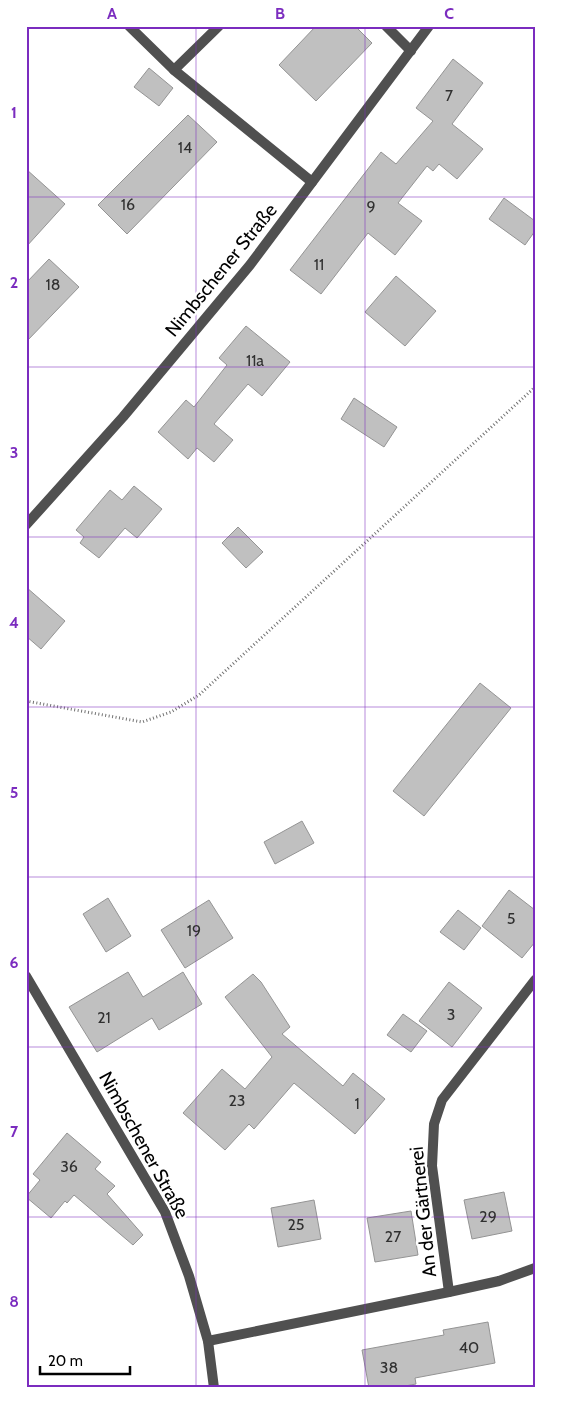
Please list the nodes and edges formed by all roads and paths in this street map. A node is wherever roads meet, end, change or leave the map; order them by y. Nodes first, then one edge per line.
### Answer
1 (129, 26) edge
2 (219, 26) edge
3 (386, 26) edge
4 (429, 26) edge
5 (411, 50) junction
6 (174, 70) junction
7 (312, 182) junction
8 (535, 387) edge
9 (26, 525) edge
10 (26, 701) edge
11 (26, 976) edge
12 (535, 980) edge
13 (535, 1268) edge
14 (449, 1292) junction
15 (208, 1341) junction
16 (214, 1388) edge

1 - 6 street
2 - 6 street
3 - 5 street
4 - 5 street, Nimbschener Straße
5 - 7 street, Nimbschener Straße
6 - 7 street
7 - 9 street, Nimbschener Straße
8 - 10 path
11 - 15 street, Nimbschener Straße
12 - 14 street, An der Gärtnerei
13 - 14 street
14 - 15 street
15 - 16 street, Nimbschener Straße

